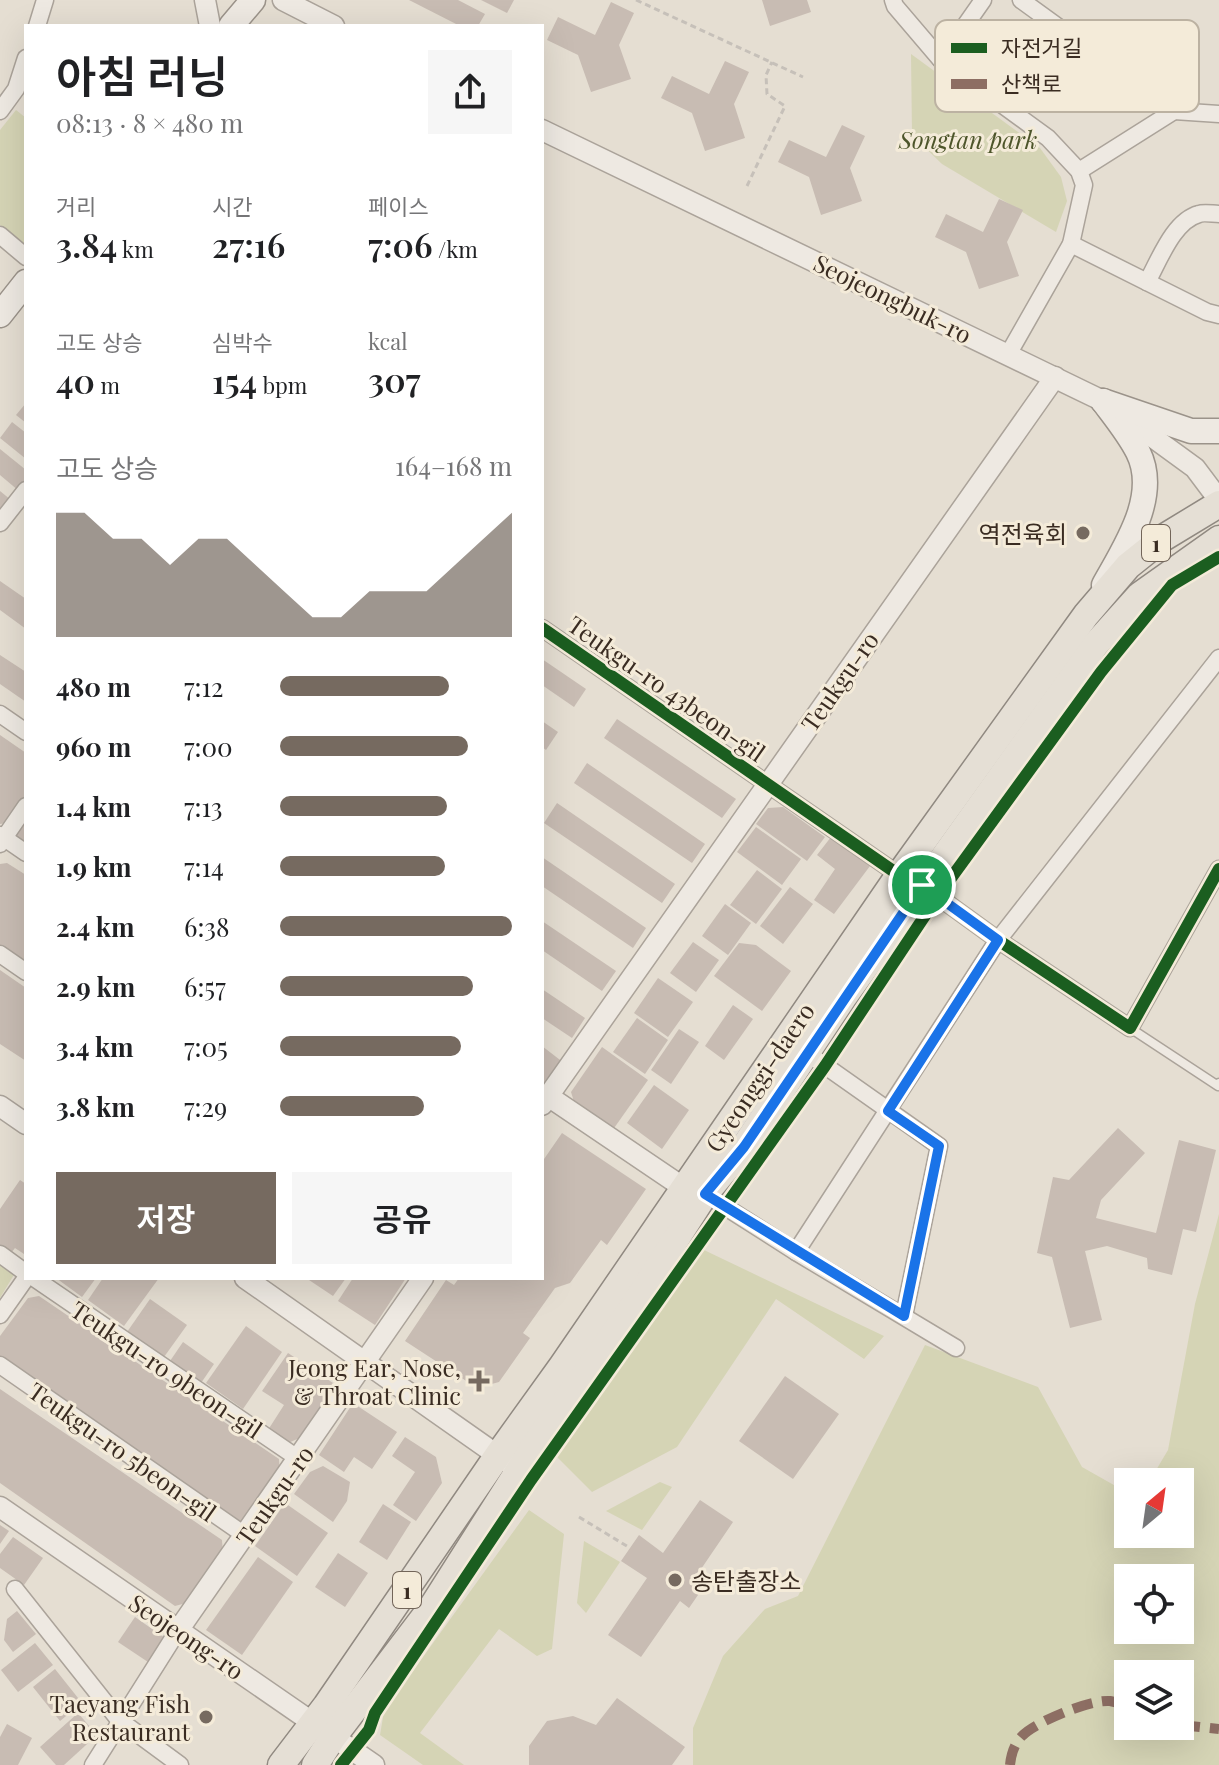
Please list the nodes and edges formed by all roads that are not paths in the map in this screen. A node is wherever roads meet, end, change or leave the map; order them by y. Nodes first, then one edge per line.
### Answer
1 (45, 0) edge
2 (205, 0) edge
3 (253, 0) edge
4 (283, 0) edge
5 (893, 0) edge
6 (983, 0) edge
7 (1021, 0) edge
8 (969, 20) edge
9 (1049, 20) edge
10 (38, 24) edge
11 (210, 24) edge
12 (233, 24) edge
13 (330, 24) edge
14 (935, 53) edge
15 (24, 61) edge
16 (8, 87) edge
17 (0, 111) edge
18 (1012, 112) edge
19 (1172, 112) edge
20 (1189, 112) edge
21 (1219, 114) edge
22 (544, 131) edge
23 (1079, 171) junction
24 (1219, 214) edge
25 (0, 235) edge
26 (1071, 244) junction
27 (24, 255) edge
28 (1147, 282) junction
29 (24, 285) edge
30 (0, 315) edge
31 (1219, 315) edge
32 (1009, 353) junction
33 (1055, 377) junction
34 (1103, 401) junction
35 (1219, 431) edge
36 (24, 493) edge
37 (1219, 502) edge
38 (0, 523) edge
39 (1219, 539) edge
40 (1103, 595) junction
41 (544, 629) edge
42 (1219, 658) edge
43 (0, 714) edge
44 (24, 731) edge
45 (766, 784) junction
46 (24, 809) edge
47 (1, 839) edge
48 (24, 852) edge
49 (1219, 869) edge
50 (910, 880) junction
51 (998, 940) junction
52 (0, 954) edge
53 (24, 971) edge
54 (1130, 1028) junction
55 (807, 1053) junction
56 (1219, 1083) edge
57 (544, 1097) edge
58 (0, 1106) edge
59 (888, 1111) junction
60 (24, 1123) edge
61 (694, 1191) junction
62 (796, 1252) junction
63 (0, 1254) edge
64 (24, 1273) edge
65 (24, 1278) edge
66 (37, 1280) edge
67 (248, 1280) edge
68 (422, 1280) edge
69 (0, 1315) edge
70 (904, 1316) junction
71 (956, 1348) dead end
72 (366, 1361) junction
73 (0, 1365) edge
74 (299, 1459) junction
75 (508, 1463) junction
76 (0, 1507) edge
77 (246, 1536) junction
78 (15, 1589) dead end
79 (177, 1632) junction
80 (119, 1720) junction
81 (323, 1729) junction
82 (93, 1765) edge
83 (180, 1765) edge
84 (281, 1765) edge
85 (315, 1765) edge
86 (374, 1765) edge

1 - 10 street
2 - 11 street
3 - 12 main road
4 - 13 street
5 - 14 street
6 - 8 street
7 - 9 street
15 - 16 street
16 - 17 street
18 - 23 street
19 - 23 street
20 - 21 street
22 - 32 street, Seojeongbuk-ro
23 - 26 street
24 - 28 street
25 - 27 street
26 - 28 street
26 - 32 street
28 - 31 street
29 - 30 main road
32 - 33 street, Seojeongbuk-ro
33 - 34 street, Seojeongbuk-ro
33 - 45 street, Teukgu-ro
34 - 35 main road
34 - 37 street, Seojeongbuk-ro
34 - 40 main road
36 - 38 street
37 - 40 main road, Gyeonggi-daero / 1
39 - 50 main road, Gyeonggi-daero / 1
40 - 50 main road, Gyeonggi-daero / 1
41 - 45 street, Teukgu-ro 43beon-gil
42 - 51 street
43 - 44 street
45 - 50 street, Teukgu-ro 43beon-gil
45 - 57 street, Teukgu-ro
46 - 47 street
47 - 48 street
49 - 54 street
50 - 51 street, Teukgu-ro 43beon-gil
50 - 55 main road, Gyeonggi-daero / 1
50 - 61 main road, Gyeonggi-daero / 1
51 - 54 street, Teukgu-ro 43beon-gil
51 - 59 street
52 - 53 street
54 - 56 lane
55 - 59 street
55 - 61 main road, Gyeonggi-daero / 1
57 - 61 street
58 - 60 street
59 - 62 street
59 - 70 street
61 - 62 street
61 - 75 main road, Gyeonggi-daero / 1
62 - 70 street
63 - 64 street
65 - 69 street
66 - 74 street, Teukgu-ro 9beon-gil
67 - 72 street
68 - 72 street, Teukgu-ro
70 - 71 street
72 - 74 street, Teukgu-ro
72 - 75 street
73 - 77 street, Teukgu-ro 5beon-gil
74 - 77 street, Teukgu-ro
75 - 81 main road, Gyeonggi-daero / 1
76 - 79 street, Seojeong-ro
77 - 79 street, Teukgu-ro
78 - 80 street
79 - 80 street
79 - 81 street, Seojeong-ro
80 - 82 street
80 - 83 street
81 - 84 main road, Gyeonggi-daero / 1
81 - 85 main road, Gyeonggi-daero / 1
81 - 86 street, Seojeong-ro

